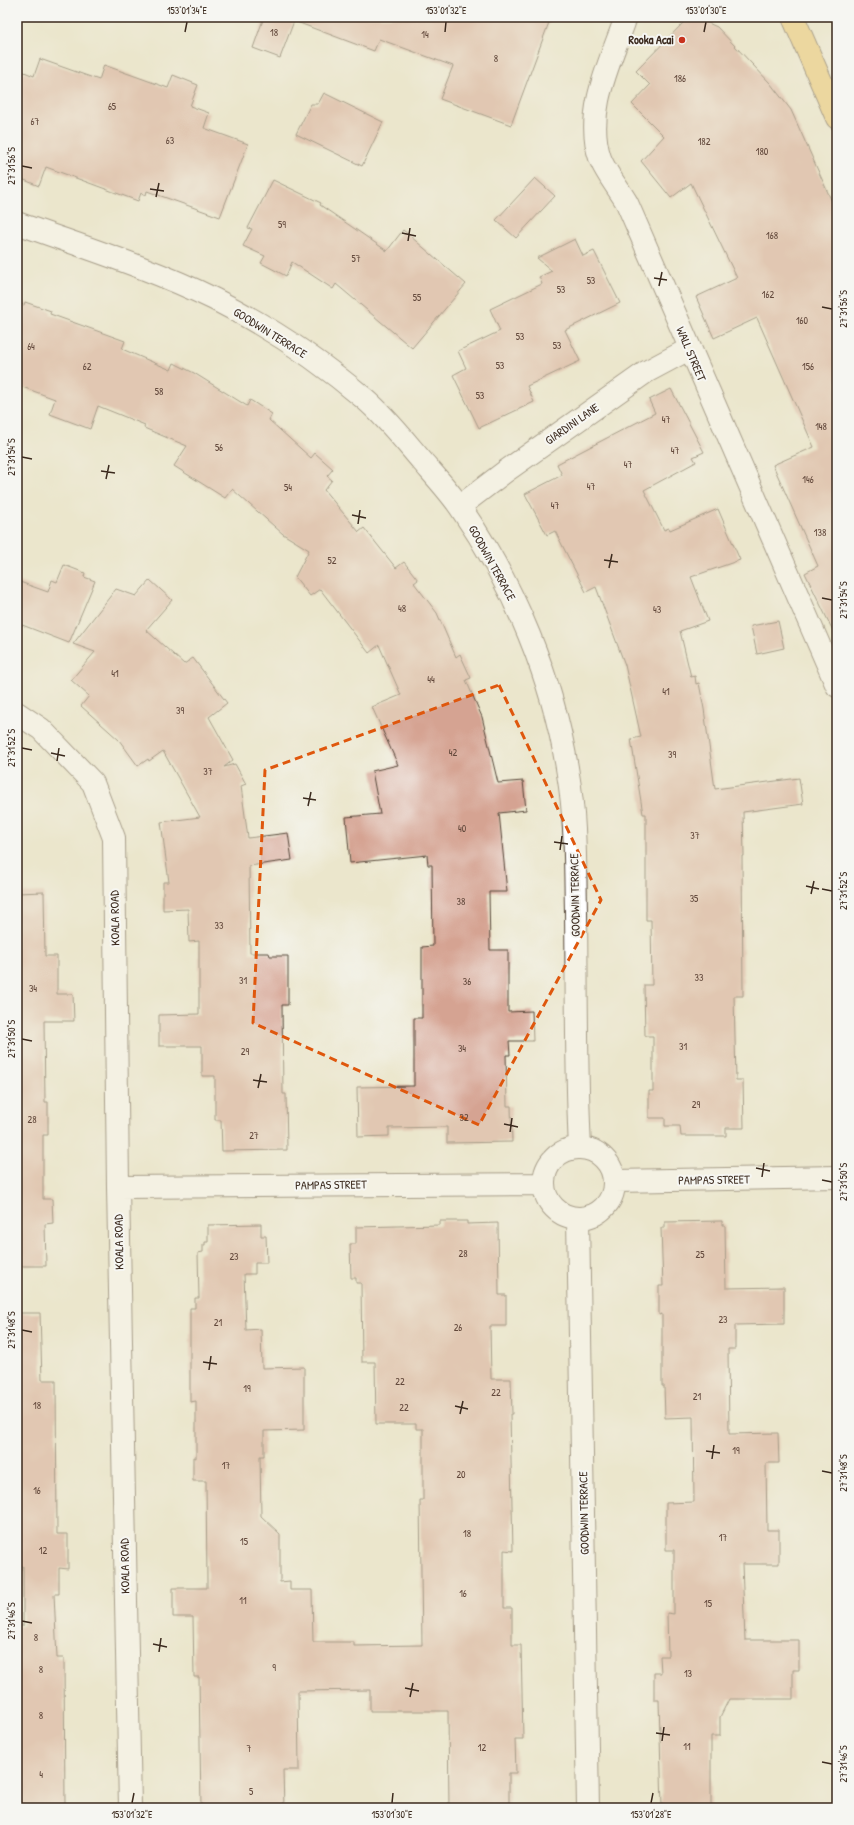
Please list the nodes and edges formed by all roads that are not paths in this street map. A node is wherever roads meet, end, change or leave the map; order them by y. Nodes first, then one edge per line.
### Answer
1 (626, 17) edge
2 (793, 17) edge
3 (837, 118) edge
4 (17, 223) edge
5 (689, 349) junction
6 (460, 506) junction
7 (837, 686) edge
8 (17, 713) edge
9 (580, 1148) junction
10 (837, 1177) edge
11 (615, 1181) junction
12 (544, 1184) junction
13 (118, 1187) junction
14 (578, 1218) junction
15 (130, 1808) edge
16 (588, 1808) edge

1 - 5 street, WALL STREET
2 - 3 highway
4 - 6 street, GOODWIN TERRACE
5 - 6 street, GIARDINI LANE
5 - 7 street, WALL STREET
6 - 9 street, GOODWIN TERRACE
8 - 13 street, KOALA ROAD
9 - 11 street
9 - 12 street
10 - 11 street, PAMPAS STREET
11 - 14 street
12 - 13 street, PAMPAS STREET
12 - 14 street
13 - 15 street, KOALA ROAD
14 - 16 street, GOODWIN TERRACE

